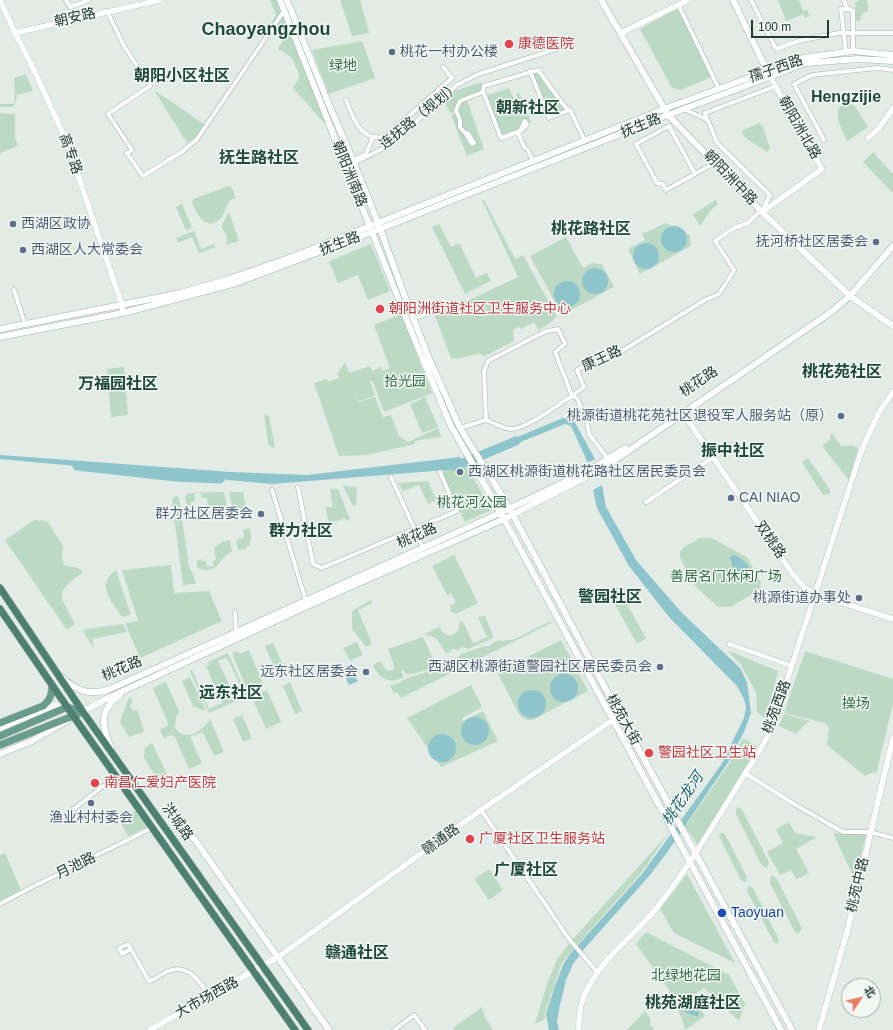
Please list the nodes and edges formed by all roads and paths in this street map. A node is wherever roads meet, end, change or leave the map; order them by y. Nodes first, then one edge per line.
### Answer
1 (0, 0) edge
2 (66, 0) edge
3 (89, 0) edge
4 (160, 0) edge
5 (280, 0) edge
6 (288, 0) edge
7 (601, 0) edge
8 (688, 0) edge
9 (733, 0) edge
10 (750, 0) edge
11 (844, 0) edge
12 (678, 4) junction
13 (847, 9) junction
14 (107, 11) junction
15 (284, 11) junction
16 (14, 33) junction
17 (621, 33) junction
18 (893, 33) edge
19 (843, 34) junction
20 (853, 34) junction
21 (556, 48) dead end
22 (853, 51) junction
23 (846, 52) junction
24 (893, 55) edge
25 (893, 61) edge
26 (443, 67) dead end
27 (893, 70) edge
28 (530, 71) junction
29 (769, 74) junction
30 (776, 86) junction
31 (719, 89) junction
32 (483, 92) junction
33 (346, 100) dead end
34 (893, 108) edge
35 (664, 109) junction
36 (684, 109) junction
37 (570, 110) junction
38 (668, 115) junction
39 (708, 120) junction
40 (466, 134) dead end
41 (373, 137) junction
42 (868, 138) dead end
43 (824, 140) dead end
44 (585, 141) junction
45 (714, 161) junction
46 (353, 162) junction
47 (533, 162) junction
48 (822, 169) joint
49 (694, 174) junction
50 (761, 211) junction
51 (379, 226) junction
52 (371, 229) junction
53 (893, 242) edge
54 (893, 246) edge
55 (14, 290) dead end
56 (849, 295) junction
57 (456, 303) dead end
58 (122, 305) junction
59 (123, 313) junction
60 (413, 319) junction
61 (25, 324) junction
62 (893, 326) edge
63 (0, 329) edge
64 (0, 337) edge
65 (893, 392) edge
66 (572, 396) junction
67 (682, 413) junction
68 (486, 420) junction
69 (460, 428) junction
70 (732, 445) dead end
71 (713, 458) junction
72 (608, 459) junction
73 (440, 472) dead end
74 (391, 477) dead end
75 (298, 487) dead end
76 (272, 490) dead end
77 (646, 502) dead end
78 (510, 508) junction
79 (500, 513) junction
80 (513, 515) junction
81 (504, 519) junction
82 (414, 529) junction
83 (423, 548) junction
84 (0, 588) edge
85 (814, 594) junction
86 (306, 601) junction
87 (0, 609) edge
88 (235, 612) dead end
89 (893, 619) edge
90 (236, 632) junction
91 (729, 644) dead end
92 (792, 666) junction
93 (58, 675) junction
94 (52, 686) junction
95 (130, 688) junction
96 (67, 707) junction
97 (83, 712) junction
98 (620, 715) junction
99 (47, 716) junction
100 (73, 717) junction
101 (613, 720) junction
102 (0, 724) edge
103 (53, 724) junction
104 (0, 728) edge
105 (0, 736) edge
106 (893, 738) edge
107 (0, 745) edge
108 (0, 754) edge
109 (115, 757) junction
110 (746, 773) junction
111 (115, 777) junction
112 (482, 810) junction
113 (176, 813) dead end
114 (56, 821) dead end
115 (152, 828) junction
116 (870, 832) junction
117 (893, 838) edge
118 (696, 854) junction
119 (690, 862) junction
120 (0, 904) edge
121 (131, 949) dead end
122 (278, 957) junction
123 (264, 966) junction
124 (254, 972) junction
125 (598, 973) junction
126 (210, 997) junction
127 (150, 1030) edge
128 (295, 1030) edge
129 (308, 1030) edge
130 (330, 1030) edge
131 (394, 1030) edge
132 (425, 1030) edge
133 (579, 1030) edge
134 (781, 1030) edge
135 (792, 1030) edge
136 (819, 1030) edge

1 - 16 street, 高专路
2 - 3 street
4 - 14 street, 朝安路
5 - 15 main road, 朝阳洲南路
6 - 46 main road, 桃苑大街
7 - 17 main road, 朝阳洲中路
8 - 12 street
9 - 29 main road, 朝阳洲北路
10 - 19 street
11 - 13 street
12 - 17 street
12 - 31 street
13 - 19 street
13 - 20 street
14 - 15 street
14 - 16 street, 朝安路
15 - 52 main road, 朝阳洲南路
16 - 58 street, 高专路
17 - 35 main road, 朝阳洲中路
18 - 20 street
19 - 20 street
19 - 23 street
20 - 22 street
21 - 46 street, 连抚路（规划）
22 - 23 main road, 孺子西路
22 - 24 main road, 孺子西路
23 - 29 main road, 孺子西路
25 - 29 main road, 孺子西路
26 - 41 street
27 - 43 street
28 - 32 street
28 - 37 street
28 - 37 street
29 - 30 street, 朝阳洲北路
29 - 31 main road, 孺子西路
29 - 36 main road, 孺子西路
30 - 39 street
30 - 48 street, 朝阳洲北路
31 - 35 main road, 孺子西路
32 - 40 street
32 - 47 street
33 - 41 street
34 - 42 street
35 - 38 main road, 朝阳洲中路
35 - 44 main road, 抚生路
36 - 38 main road, 孺子西路
36 - 39 street
37 - 44 street
38 - 45 main road, 朝阳洲中路
38 - 51 main road, 抚生路
39 - 50 street
41 - 46 street
44 - 47 main road, 抚生路
45 - 49 street
45 - 50 main road, 朝阳洲中路
46 - 51 main road, 桃苑大街
47 - 51 main road, 抚生路
48 - 50 street, 康王路
49 - 49 street
50 - 56 main road, 朝阳洲中路
50 - 66 street, 康王路
51 - 52 main road, 抚生路
51 - 60 main road, 桃苑大街
52 - 58 main road, 抚生路
52 - 59 main road, 抚生路
52 - 79 main road, 朝阳洲南路
53 - 56 main road
54 - 56 main road
55 - 61 street
56 - 62 main road, 朝阳洲中路
56 - 67 main road, 桃花路
56 - 72 main road, 桃花路
57 - 60 street
58 - 59 street, 高专路
58 - 61 main road, 抚生路
59 - 64 main road, 抚生路
60 - 69 main road, 桃苑大街
61 - 63 main road, 抚生路
65 - 85 street, 桃苑西路
66 - 68 street
66 - 68 street, 康王路
66 - 72 street
67 - 71 street, 双桃路
67 - 80 main road, 桃花路
68 - 69 street
69 - 78 main road, 桃苑大街, bridge
70 - 71 street
71 - 77 street
71 - 85 street, 双桃路
72 - 78 main road, 桃花路
73 - 82 street
74 - 82 street
75 - 82 street
76 - 86 street
78 - 79 main road, 桃花路
78 - 80 main road, 桃苑大街
79 - 81 main road, 朝阳洲南路
79 - 83 main road, 桃花路
80 - 81 main road, 桃花路
80 - 98 main road, 桃苑大街
81 - 95 main road, 桃花路
81 - 101 main road, 桃苑大街
82 - 83 street
83 - 86 main road, 桃花路
84 - 93 highway, 洪城路
85 - 89 street, 双桃路
85 - 92 street, 桃苑西路
86 - 90 main road, 桃花路
87 - 94 highway, 洪城路
88 - 90 street
90 - 93 main road, 桃花路
91 - 92 street
92 - 110 street, 桃苑西路
93 - 97 highway, 洪城路
94 - 96 highway, 洪城路
94 - 102 main road
95 - 97 main road, 桃花路
95 - 109 main road
96 - 97 main road
96 - 99 main road
96 - 100 highway, 洪城路
96 - 104 main road
97 - 100 main road
97 - 109 highway, 洪城路
98 - 101 street, 赣通路
98 - 118 main road, 桃苑大街
99 - 103 main road
99 - 105 main road
100 - 103 main road
100 - 108 main road
100 - 111 highway, 洪城路
101 - 112 street, 赣通路
101 - 119 main road, 桃苑大街
103 - 107 main road
106 - 116 street, 桃苑中路
109 - 123 highway, 洪城路
110 - 116 street
110 - 118 street, 桃苑西路
111 - 114 street
111 - 115 highway, 洪城路
112 - 122 street, 赣通路
112 - 125 street
113 - 122 main road
115 - 120 street, 月池路
115 - 124 highway, 洪城路
116 - 117 street
116 - 136 street, 桃苑中路
118 - 119 street, 桃苑西路
118 - 135 main road, 桃苑大街
119 - 125 street, 桃苑西路
119 - 134 main road, 桃苑大街
121 - 126 street
122 - 123 street, 赣通路
122 - 130 main road
123 - 124 street, 大市场西路
123 - 129 highway, 洪城路
124 - 126 street, 大市场西路
124 - 128 highway, 洪城路
125 - 133 street, 桃苑西路
126 - 127 street, 大市场西路
131 - 132 street

